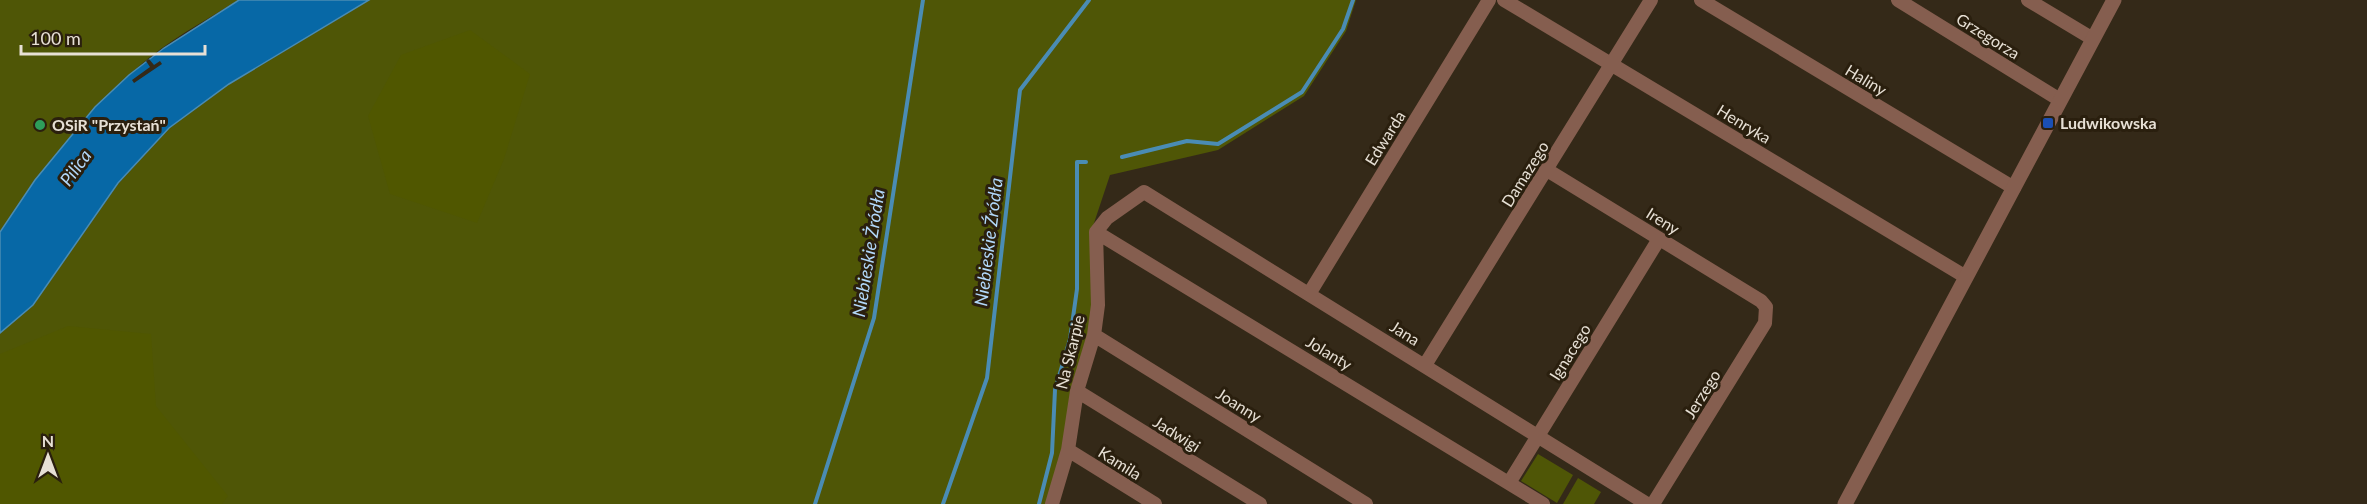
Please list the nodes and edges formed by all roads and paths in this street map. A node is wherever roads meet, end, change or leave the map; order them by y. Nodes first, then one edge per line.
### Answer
1 (1489, 0) edge
2 (1504, 0) edge
3 (1651, 0) edge
4 (1701, 0) edge
5 (1898, 0) edge
6 (2028, 0) edge
7 (2114, 0) edge
8 (2093, 39) junction
9 (1612, 63) junction
10 (2060, 99) junction
11 (1547, 170) junction
12 (2013, 188) junction
13 (1096, 232) junction
14 (1659, 239) junction
15 (1966, 277) junction
16 (1309, 294) junction
17 (1761, 301) joint
18 (1094, 335) junction
19 (1425, 365) junction
20 (1077, 391) junction
21 (1537, 435) junction
22 (1068, 450) junction
23 (1509, 483) junction
24 (1052, 504) edge
25 (1155, 504) edge
26 (1260, 504) edge
27 (1366, 504) edge
28 (1543, 504) edge
29 (1647, 504) edge
30 (1653, 504) edge
31 (1845, 504) edge

1 - 16 street, Edwarda
2 - 9 street, Henryka
3 - 9 street, Damazego
4 - 12 street, Haliny
5 - 10 street, Grzegorza
6 - 8 street
7 - 8 street
8 - 10 street
9 - 11 street, Damazego
9 - 15 street, Henryka
10 - 12 street
11 - 14 street, Ireny
11 - 19 street, Damazego
12 - 15 street
13 - 16 street, Jana
13 - 18 street, Na Skarpie
13 - 23 street, Jolanty
14 - 17 street, Ireny
14 - 21 street, Ignacego
15 - 31 street
16 - 19 street, Jana
17 - 30 street, Jerzego
18 - 20 street, Na Skarpie
18 - 27 street, Joanny
19 - 21 street, Jana
20 - 22 street, Na Skarpie
20 - 26 street, Jadwigi
21 - 23 street, Ignacego
21 - 29 street, Jana
22 - 24 street, Na Skarpie
22 - 25 street, Kamila
23 - 28 street, Jolanty

